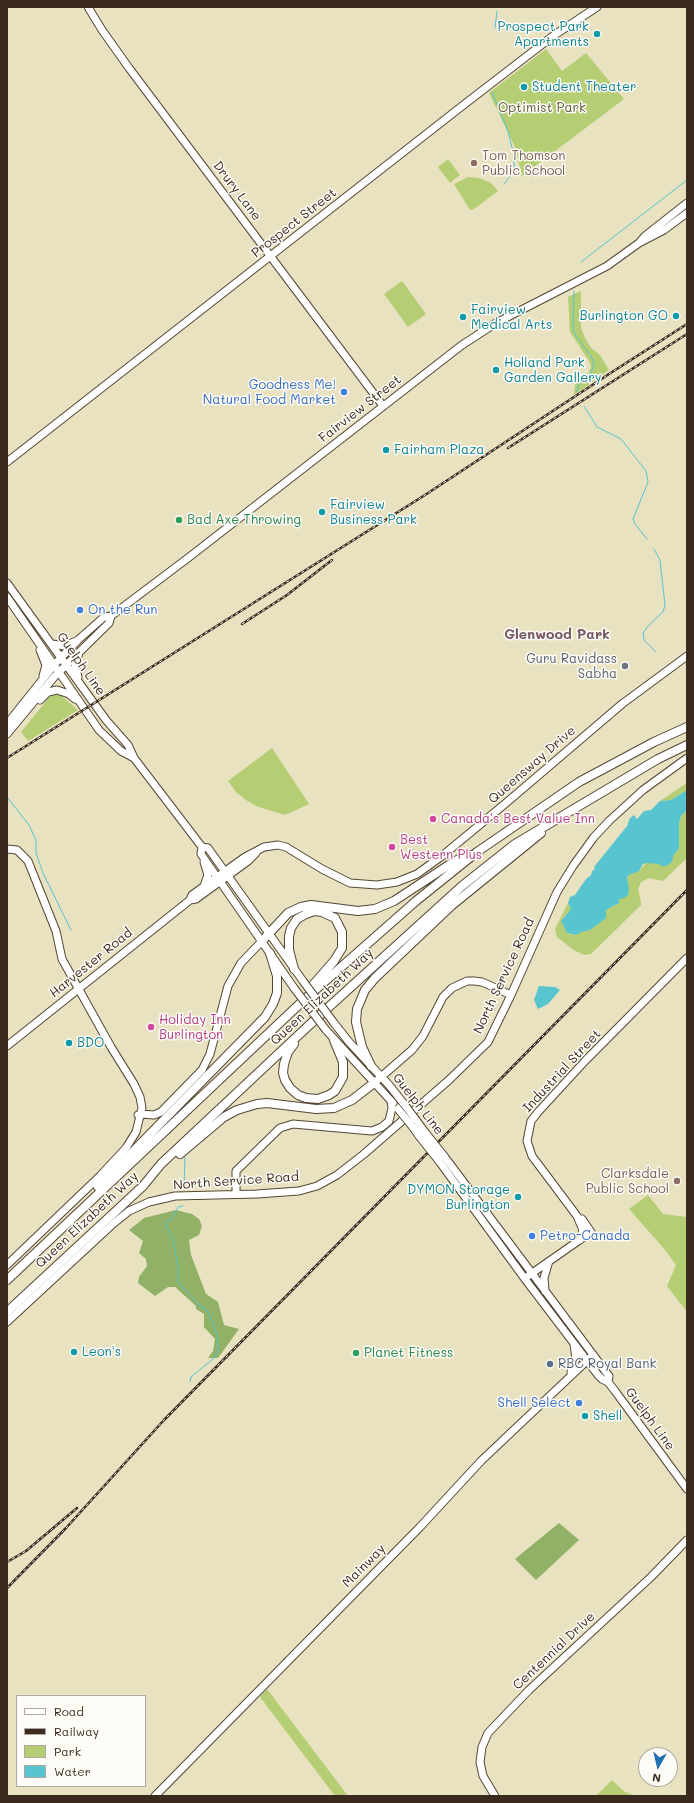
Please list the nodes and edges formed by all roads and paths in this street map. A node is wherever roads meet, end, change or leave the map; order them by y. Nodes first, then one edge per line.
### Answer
1 (88, 7) edge
2 (597, 7) edge
3 (687, 204) edge
4 (687, 213) edge
5 (639, 243) junction
6 (271, 256) junction
7 (384, 406) junction
8 (7, 462) edge
9 (7, 584) edge
10 (7, 597) edge
11 (111, 616) junction
12 (78, 640) junction
13 (39, 644) junction
14 (52, 644) junction
15 (82, 648) junction
16 (687, 656) edge
17 (64, 661) junction
18 (55, 664) junction
19 (59, 671) junction
20 (79, 681) junction
21 (41, 682) junction
22 (34, 702) junction
23 (80, 704) junction
24 (7, 724) edge
25 (687, 727) edge
26 (7, 734) edge
27 (687, 745) edge
28 (134, 758) junction
29 (687, 758) edge
30 (588, 800) junction
31 (7, 849) edge
32 (201, 851) junction
33 (478, 852) junction
34 (226, 874) junction
35 (220, 879) junction
36 (201, 889) junction
37 (190, 900) junction
38 (268, 933) junction
39 (262, 941) junction
40 (270, 954) junction
41 (687, 958) edge
42 (294, 968) junction
43 (78, 989) junction
44 (512, 995) junction
45 (306, 998) junction
46 (320, 1015) junction
47 (334, 1040) junction
48 (7, 1046) edge
49 (371, 1066) junction
50 (381, 1076) junction
51 (374, 1083) junction
52 (391, 1101) junction
53 (401, 1107) junction
54 (139, 1115) junction
55 (422, 1133) junction
56 (441, 1159) junction
57 (143, 1186) junction
58 (236, 1194) junction
59 (577, 1216) junction
60 (70, 1220) junction
61 (580, 1240) junction
62 (549, 1261) junction
63 (7, 1265) edge
64 (532, 1273) junction
65 (525, 1279) junction
66 (7, 1280) edge
67 (545, 1292) junction
68 (7, 1312) edge
69 (7, 1322) edge
70 (571, 1338) junction
71 (590, 1357) junction
72 (570, 1376) junction
73 (687, 1489) edge
74 (687, 1540) edge
75 (155, 1796) edge
76 (495, 1796) edge

1 - 6 main road, Drury Lane
2 - 6 main road, Prospect Street
3 - 5 main road, Fairview Street
4 - 5 main road, Fairview Street
5 - 7 main road, Fairview Street
6 - 7 main road, Drury Lane
6 - 8 main road, Prospect Street
7 - 11 main road, Fairview Street
9 - 14 main road, Guelph Line
10 - 13 main road, Guelph Line
11 - 12 main road, Fairview Street
11 - 15 main road, Fairview Street
12 - 14 main road
12 - 17 main road, Fairview Street
13 - 18 main road, Guelph Line
13 - 21 main road
14 - 17 main road, Guelph Line
15 - 17 main road, Fairview Street
15 - 20 main road
16 - 34 main road, Queensway Drive
17 - 18 main road, Fairview Street
17 - 19 main road, Fairview Street
17 - 20 main road, Guelph Line
18 - 19 main road, Guelph Line
18 - 21 main road, Fairview Street
19 - 22 main road, Fairview Street
19 - 23 main road, Guelph Line
20 - 28 main road, Guelph Line
21 - 24 main road, Fairview Street
22 - 23 main road
22 - 26 main road, Fairview Street
23 - 28 main road, Guelph Line
25 - 33 highway, Queen Elizabeth Way
27 - 30 highway, Queen Elizabeth Way
28 - 32 main road, Guelph Line
29 - 44 main road, North Service Road
30 - 46 highway, Queen Elizabeth Way
30 - 49 highway
31 - 43 main road
32 - 34 main road, Guelph Line
32 - 35 main road, Guelph Line
32 - 36 main road
33 - 38 highway
33 - 45 highway, Queen Elizabeth Way
34 - 35 main road, Harvester Road
34 - 38 main road, Guelph Line
35 - 36 main road, Harvester Road
35 - 37 main road, Harvester Road
35 - 39 main road, Guelph Line
36 - 37 main road, Harvester Road
37 - 43 main road, Harvester Road
38 - 39 highway
38 - 42 main road, Guelph Line
39 - 40 main road, Guelph Line
39 - 54 main road
40 - 47 main road, Guelph Line, bridge
40 - 60 highway
41 - 59 main road, Industrial Street
42 - 45 highway
42 - 49 main road, Guelph Line, bridge
43 - 48 main road, Harvester Road
43 - 54 main road
44 - 50 main road
44 - 58 main road, North Service Road
45 - 60 highway, Queen Elizabeth Way
46 - 47 highway
46 - 57 highway, Queen Elizabeth Way
47 - 51 main road, Guelph Line
49 - 50 main road, Guelph Line
50 - 51 main road
50 - 53 main road, Guelph Line
51 - 52 main road, Guelph Line
51 - 57 highway
52 - 53 main road, Guelph Line
52 - 58 main road
53 - 55 main road, Guelph Line, bridge
53 - 55 main road, Guelph Line, bridge
54 - 63 main road
55 - 56 main road, Guelph Line, bridge
56 - 64 main road, Guelph Line
56 - 65 main road, Guelph Line
57 - 68 highway, Queen Elizabeth Way
58 - 69 main road, North Service Road
59 - 61 main road, Industrial Street
59 - 61 main road, Industrial Street
60 - 66 highway, Queen Elizabeth Way
61 - 62 main road
62 - 64 main road
62 - 67 main road
64 - 65 main road
64 - 67 main road, Guelph Line
65 - 70 main road, Guelph Line
67 - 71 main road, Guelph Line
70 - 71 main road, Guelph Line
70 - 72 main road
71 - 72 main road, Mainway
71 - 73 main road, Guelph Line
72 - 75 main road, Mainway
74 - 76 main road, Centennial Drive

